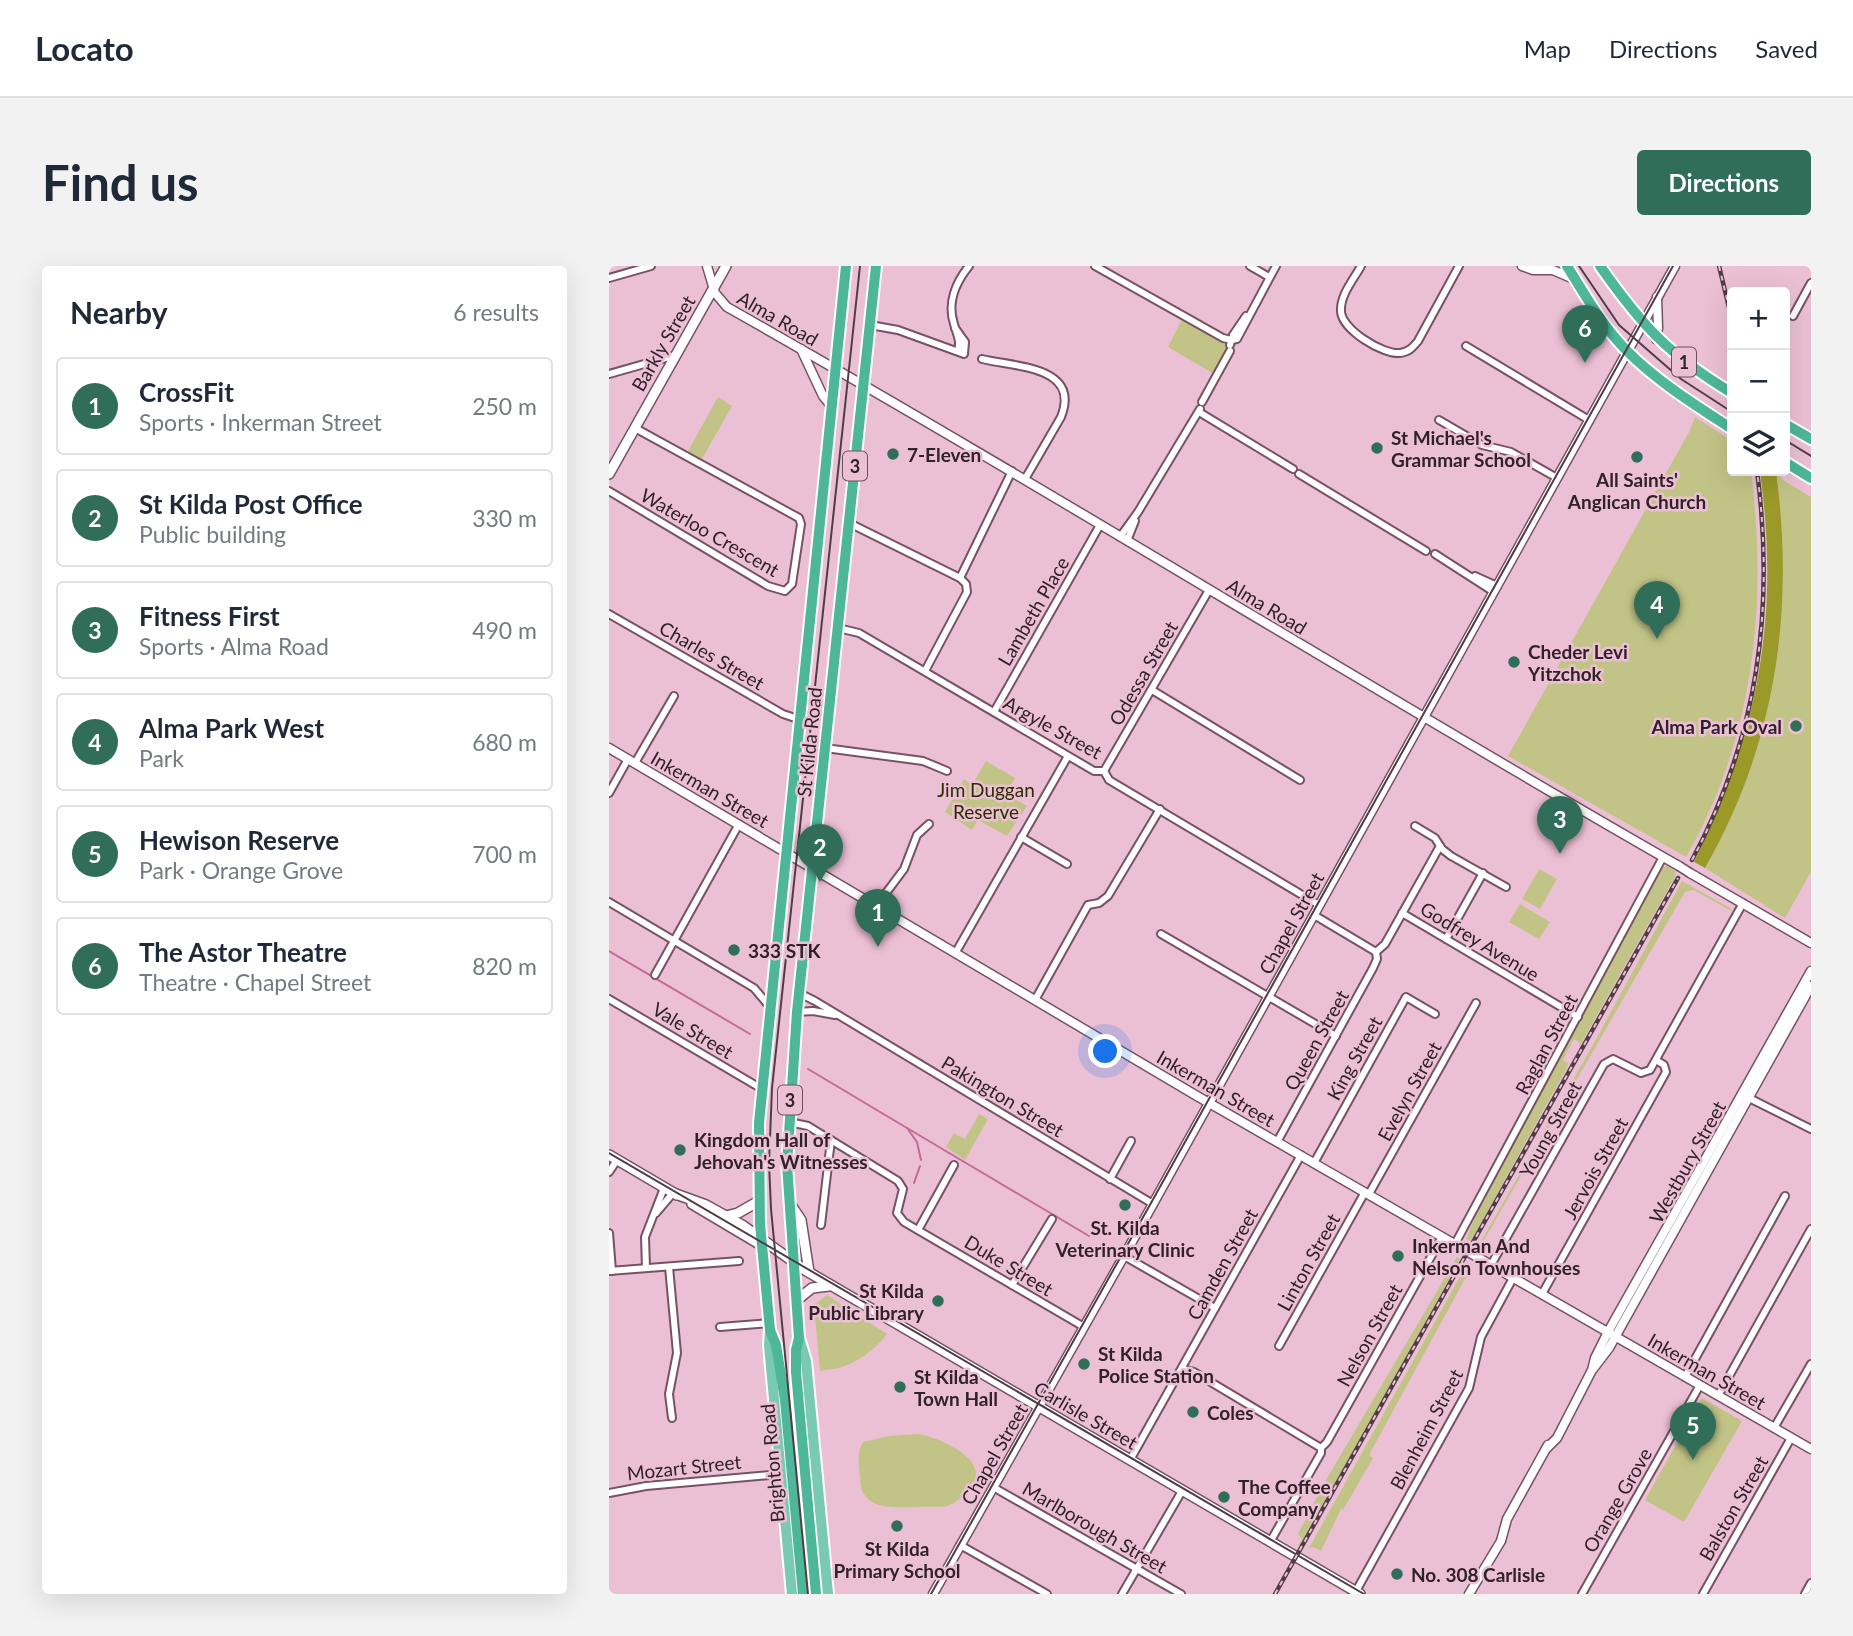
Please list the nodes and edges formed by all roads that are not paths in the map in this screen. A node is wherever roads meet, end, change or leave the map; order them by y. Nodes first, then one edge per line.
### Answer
1 (651, 266) edge
2 (707, 266) edge
3 (726, 266) edge
4 (846, 266) edge
5 (876, 266) edge
6 (969, 266) edge
7 (1095, 266) edge
8 (1250, 266) edge
9 (1276, 266) edge
10 (1361, 266) edge
11 (1459, 266) edge
12 (1522, 266) edge
13 (1567, 266) edge
14 (1600, 266) edge
15 (1673, 267) edge
16 (1269, 277) junction
17 (609, 278) edge
18 (1576, 280) junction
19 (1811, 284) edge
20 (713, 289) junction
21 (1657, 297) junction
22 (1793, 316) dead end
23 (1643, 324) junction
24 (870, 325) junction
25 (1656, 339) junction
26 (1230, 346) junction
27 (1466, 346) dead end
28 (801, 349) junction
29 (1627, 351) junction
30 (676, 355) junction
31 (982, 359) dead end
32 (837, 369) junction
33 (609, 374) edge
34 (864, 385) junction
35 (1727, 390) edge
36 (1200, 407) junction
37 (833, 408) junction
38 (1439, 420) dead end
39 (1589, 420) junction
40 (1727, 426) edge
41 (1790, 427) edge
42 (635, 428) junction
43 (1811, 439) edge
44 (1790, 464) edge
45 (1012, 471) junction
46 (609, 474) edge
47 (1557, 478) junction
48 (1811, 478) edge
49 (1025, 479) junction
50 (609, 491) edge
51 (849, 523) junction
52 (1100, 525) junction
53 (1123, 539) junction
54 (1426, 551) dead end
55 (1435, 554) dead end
56 (960, 578) junction
57 (1495, 589) junction
58 (1209, 590) junction
59 (609, 614) edge
60 (838, 628) junction
61 (925, 671) junction
62 (1152, 690) junction
63 (674, 696) dead end
64 (994, 712) junction
65 (1424, 718) junction
66 (801, 720) junction
67 (609, 748) edge
68 (825, 748) junction
69 (1068, 756) junction
70 (631, 761) junction
71 (947, 771) dead end
72 (1104, 771) junction
73 (1300, 780) dead end
74 (610, 791) edge
75 (1160, 809) junction
76 (739, 824) junction
77 (929, 824) dead end
78 (1415, 826) dead end
79 (1021, 837) junction
80 (1440, 846) junction
81 (786, 852) junction
82 (1663, 857) junction
83 (1067, 864) dead end
84 (813, 866) junction
85 (1483, 873) junction
86 (1506, 887) dead end
87 (609, 902) edge
88 (1743, 903) junction
89 (877, 905) junction
90 (1319, 905) junction
91 (1402, 913) junction
92 (1314, 915) junction
93 (1161, 934) dead end
94 (1446, 939) junction
95 (674, 942) junction
96 (1811, 943) edge
97 (1377, 951) junction
98 (956, 952) junction
99 (1811, 971) edge
100 (655, 975) dead end
101 (773, 984) junction
102 (1811, 986) edge
103 (754, 988) junction
104 (799, 993) junction
105 (1268, 996) junction
106 (609, 999) edge
107 (1035, 1000) junction
108 (1476, 1003) dead end
109 (770, 1007) junction
110 (797, 1012) junction
111 (1435, 1014) dead end
112 (837, 1015) junction
113 (1579, 1017) junction
114 (1336, 1036) junction
115 (1656, 1060) junction
116 (762, 1089) junction
117 (1745, 1096) junction
118 (1209, 1102) junction
119 (788, 1122) junction
120 (1811, 1129) edge
121 (831, 1140) junction
122 (1131, 1141) dead end
123 (1277, 1142) junction
124 (1301, 1155) junction
125 (613, 1158) edge
126 (1314, 1163) junction
127 (954, 1165) dead end
128 (609, 1172) edge
129 (1109, 1178) junction
130 (668, 1191) junction
131 (1367, 1193) junction
132 (1785, 1196) dead end
133 (788, 1200) junction
134 (759, 1201) junction
135 (1153, 1204) junction
136 (726, 1216) junction
137 (1052, 1219) dead end
138 (821, 1225) dead end
139 (1811, 1229) edge
140 (918, 1230) junction
141 (609, 1233) edge
142 (1442, 1237) junction
143 (762, 1242) junction
144 (1455, 1244) junction
145 (1124, 1256) junction
146 (739, 1261) dead end
147 (794, 1264) junction
148 (1491, 1265) junction
149 (669, 1267) junction
150 (646, 1268) junction
151 (610, 1271) edge
152 (809, 1272) junction
153 (1513, 1278) junction
154 (1012, 1285) junction
155 (831, 1286) junction
156 (1542, 1294) junction
157 (797, 1300) junction
158 (1215, 1308) junction
159 (720, 1326) dead end
160 (770, 1326) junction
161 (1084, 1327) junction
162 (1612, 1334) junction
163 (1279, 1346) dead end
164 (1811, 1364) edge
165 (1183, 1369) junction
166 (781, 1373) junction
167 (1685, 1377) junction
168 (1700, 1385) junction
169 (802, 1387) junction
170 (773, 1391) junction
171 (1718, 1396) junction
172 (1039, 1407) junction
173 (672, 1418) dead end
174 (1775, 1428) junction
175 (1791, 1438) junction
176 (1810, 1446) edge
177 (1321, 1448) junction
178 (1130, 1460) junction
179 (805, 1473) junction
180 (786, 1474) junction
181 (993, 1487) junction
182 (1182, 1491) junction
183 (609, 1493) edge
184 (1270, 1542) junction
185 (960, 1545) junction
186 (1136, 1569) junction
187 (1811, 1583) edge
188 (1357, 1593) edge
189 (792, 1594) edge
190 (803, 1594) edge
191 (816, 1594) edge
192 (828, 1594) edge
193 (933, 1594) edge
194 (1047, 1594) edge
195 (1122, 1594) edge
196 (1181, 1594) edge
197 (1469, 1594) edge
198 (1582, 1594) edge
199 (1703, 1594) edge
200 (1805, 1594) edge

1 - 17 street
2 - 20 street
3 - 20 main road, Barkly Street
4 - 32 highway, St Kilda Road / 3
5 - 24 highway, St Kilda Road / 3
6 - 24 street
7 - 26 street
8 - 16 street
9 - 16 street
10 - 11 street
12 - 18 street
13 - 18 highway, 1
14 - 23 highway, 1
15 - 21 street, Chapel Street
16 - 26 street
18 - 29 highway, 1
19 - 22 street
20 - 28 street, Alma Road
20 - 30 main road, Barkly Street
21 - 23 street, Chapel Street
21 - 25 street
23 - 25 highway, 1
23 - 29 street, Chapel Street
24 - 34 highway, St Kilda Road / 3
25 - 35 highway, 1
26 - 36 street
27 - 39 street
28 - 32 street, Alma Road
28 - 37 street
29 - 39 street, Chapel Street
29 - 40 highway, 1
30 - 33 street
30 - 42 main road, Barkly Street
31 - 49 street
32 - 34 street, Alma Road
32 - 37 highway, St Kilda Road / 3
34 - 45 street, Alma Road
34 - 51 highway, St Kilda Road / 3
36 - 53 street
36 - 54 street
37 - 66 highway, St Kilda Road / 3
38 - 47 street
39 - 47 street, Chapel Street
41 - 43 highway
42 - 46 main road, Barkly Street
42 - 50 street, Waterloo Crescent
44 - 48 highway
45 - 49 street, Alma Road
45 - 56 street
47 - 57 street, Chapel Street
49 - 52 street, Alma Road
51 - 56 street
51 - 60 highway, St Kilda Road / 3
52 - 53 street, Alma Road
52 - 64 street, Lambeth Place
53 - 58 street, Alma Road
55 - 57 street
56 - 61 street
57 - 65 street, Chapel Street
58 - 62 street, Odessa Street
58 - 65 street, Alma Road
59 - 66 street, Charles Street
60 - 61 street, Argyle Street
60 - 68 highway, St Kilda Road / 3
61 - 64 street, Argyle Street
62 - 72 street, Odessa Street
62 - 73 street
63 - 70 street
64 - 69 street, Argyle Street
65 - 82 street, Alma Road
65 - 90 street, Chapel Street
66 - 81 highway, St Kilda Road / 3
67 - 70 street, Inkerman Street
68 - 71 street
68 - 84 highway, St Kilda Road / 3
69 - 72 street, Argyle Street
69 - 79 street
70 - 74 street
70 - 76 street, Inkerman Street
72 - 75 street, Argyle Street
75 - 90 street, Argyle Street
75 - 107 street
76 - 81 street, Inkerman Street
76 - 95 street
77 - 89 street
78 - 80 street
79 - 83 street
79 - 98 street
80 - 85 street
80 - 91 street, Queen Street
81 - 84 street, Inkerman Street
81 - 101 highway, St Kilda Road / 3
82 - 88 street, Alma Road, bridge
82 - 113 street, Raglan Street
84 - 89 street, Inkerman Street
84 - 104 highway, St Kilda Road / 3
85 - 86 street
85 - 94 street
87 - 95 street
88 - 96 street, Alma Road
88 - 115 street
89 - 98 street, Inkerman Street
90 - 92 street, Chapel Street
91 - 94 street, Godfrey Avenue
91 - 97 street, Queen Street
92 - 97 street
92 - 105 street, Chapel Street
93 - 105 street
94 - 113 street, Godfrey Avenue
95 - 100 street
95 - 103 street
97 - 114 street, Queen Street
98 - 107 street, Inkerman Street
99 - 117 street, Westbury Street
101 - 103 street
101 - 109 highway, St Kilda Road / 3
102 - 117 street, Westbury Street
103 - 109 street
104 - 110 highway, St Kilda Road / 3
104 - 112 street, Pakington Street
105 - 114 street
105 - 118 street, Chapel Street
106 - 116 street, Vale Street
107 - 118 street, Inkerman Street
108 - 131 street, Evelyn Street
109 - 116 highway, St Kilda Road / 3
110 - 112 street, Pakington Street
110 - 119 highway, St Kilda Road / 3
111 - 126 street, King Street
112 - 129 street, Pakington Street
113 - 144 street, Raglan Street
114 - 123 street, Queen Street
115 - 148 street, Young Street
115 - 156 street, Jervois Street
116 - 134 highway, St Kilda Road / 3
117 - 120 street
117 - 162 street, Westbury Street
118 - 123 street, Inkerman Street
118 - 135 street, Chapel Street
119 - 121 street
119 - 133 highway, St Kilda Road / 3
121 - 138 street
121 - 140 street
122 - 129 street
123 - 124 street, Inkerman Street
124 - 126 street, Inkerman Street
124 - 158 street, Camden Street
125 - 128 street
125 - 130 main road, Carlisle Street
126 - 131 street, Inkerman Street
127 - 140 street
129 - 135 street, Pakington Street
130 - 136 main road, Carlisle Street
130 - 143 main road, Carlisle Street
130 - 150 street
131 - 142 street, Inkerman Street
131 - 163 street, Linton Street
132 - 167 street
133 - 147 highway, St Kilda Road / 3
133 - 152 main road
134 - 136 main road
134 - 143 highway, St Kilda Road / 3
135 - 145 street, Chapel Street
136 - 143 main road, Carlisle Street
137 - 154 street
139 - 171 street
140 - 154 street, Duke Street
141 - 151 street
142 - 144 street, Inkerman Street
142 - 177 street, Nelson Street
143 - 147 main road, Carlisle Street
143 - 160 highway, Brighton Road / 3
144 - 148 street, Inkerman Street
145 - 158 street
145 - 161 street, Chapel Street
146 - 149 street
147 - 152 main road, Carlisle Street
147 - 157 highway, Brighton Road / 3
148 - 153 street, Inkerman Street
149 - 150 street
149 - 173 street
150 - 151 street
152 - 155 main road, Carlisle Street
153 - 156 street, Inkerman Street
153 - 188 street, Blenheim Street
154 - 161 street, Duke Street
155 - 157 main road
155 - 172 main road, Carlisle Street
156 - 162 street, Inkerman Street
157 - 169 highway, Brighton Road / 3
158 - 165 street, Camden Street
159 - 160 street
160 - 166 highway, Brighton Road / 3
160 - 170 main road, Brighton Road
161 - 172 street, Chapel Street
162 - 167 street, Inkerman Street
162 - 197 street, Westbury Street
164 - 174 street
165 - 177 street
165 - 178 street, Camden Street
166 - 170 main road
166 - 180 highway, Brighton Road / 3
167 - 168 street, Inkerman Street
168 - 171 street, Inkerman Street
168 - 198 street, Orange Grove
169 - 179 highway, Brighton Road / 3
169 - 192 main road, Brighton Road
170 - 180 main road, Brighton Road
171 - 174 street, Inkerman Street
172 - 178 main road, Carlisle Street
172 - 181 street, Chapel Street
174 - 175 street, Inkerman Street
175 - 176 street, Inkerman Street
175 - 199 street, Balston Street
177 - 184 street, Nelson Street
178 - 182 main road, Carlisle Street
179 - 180 highway, Mozart Street
179 - 191 highway, Brighton Road / 3
180 - 183 street, Mozart Street
180 - 189 main road, Brighton Road
180 - 190 highway, Brighton Road / 3
181 - 185 street, Chapel Street
181 - 186 street, Marlborough Street
182 - 184 main road, Carlisle Street
182 - 186 street
184 - 188 main road, Carlisle Street
185 - 193 street, Chapel Street
185 - 194 street
186 - 195 street
186 - 196 street, Marlborough Street
187 - 200 street

